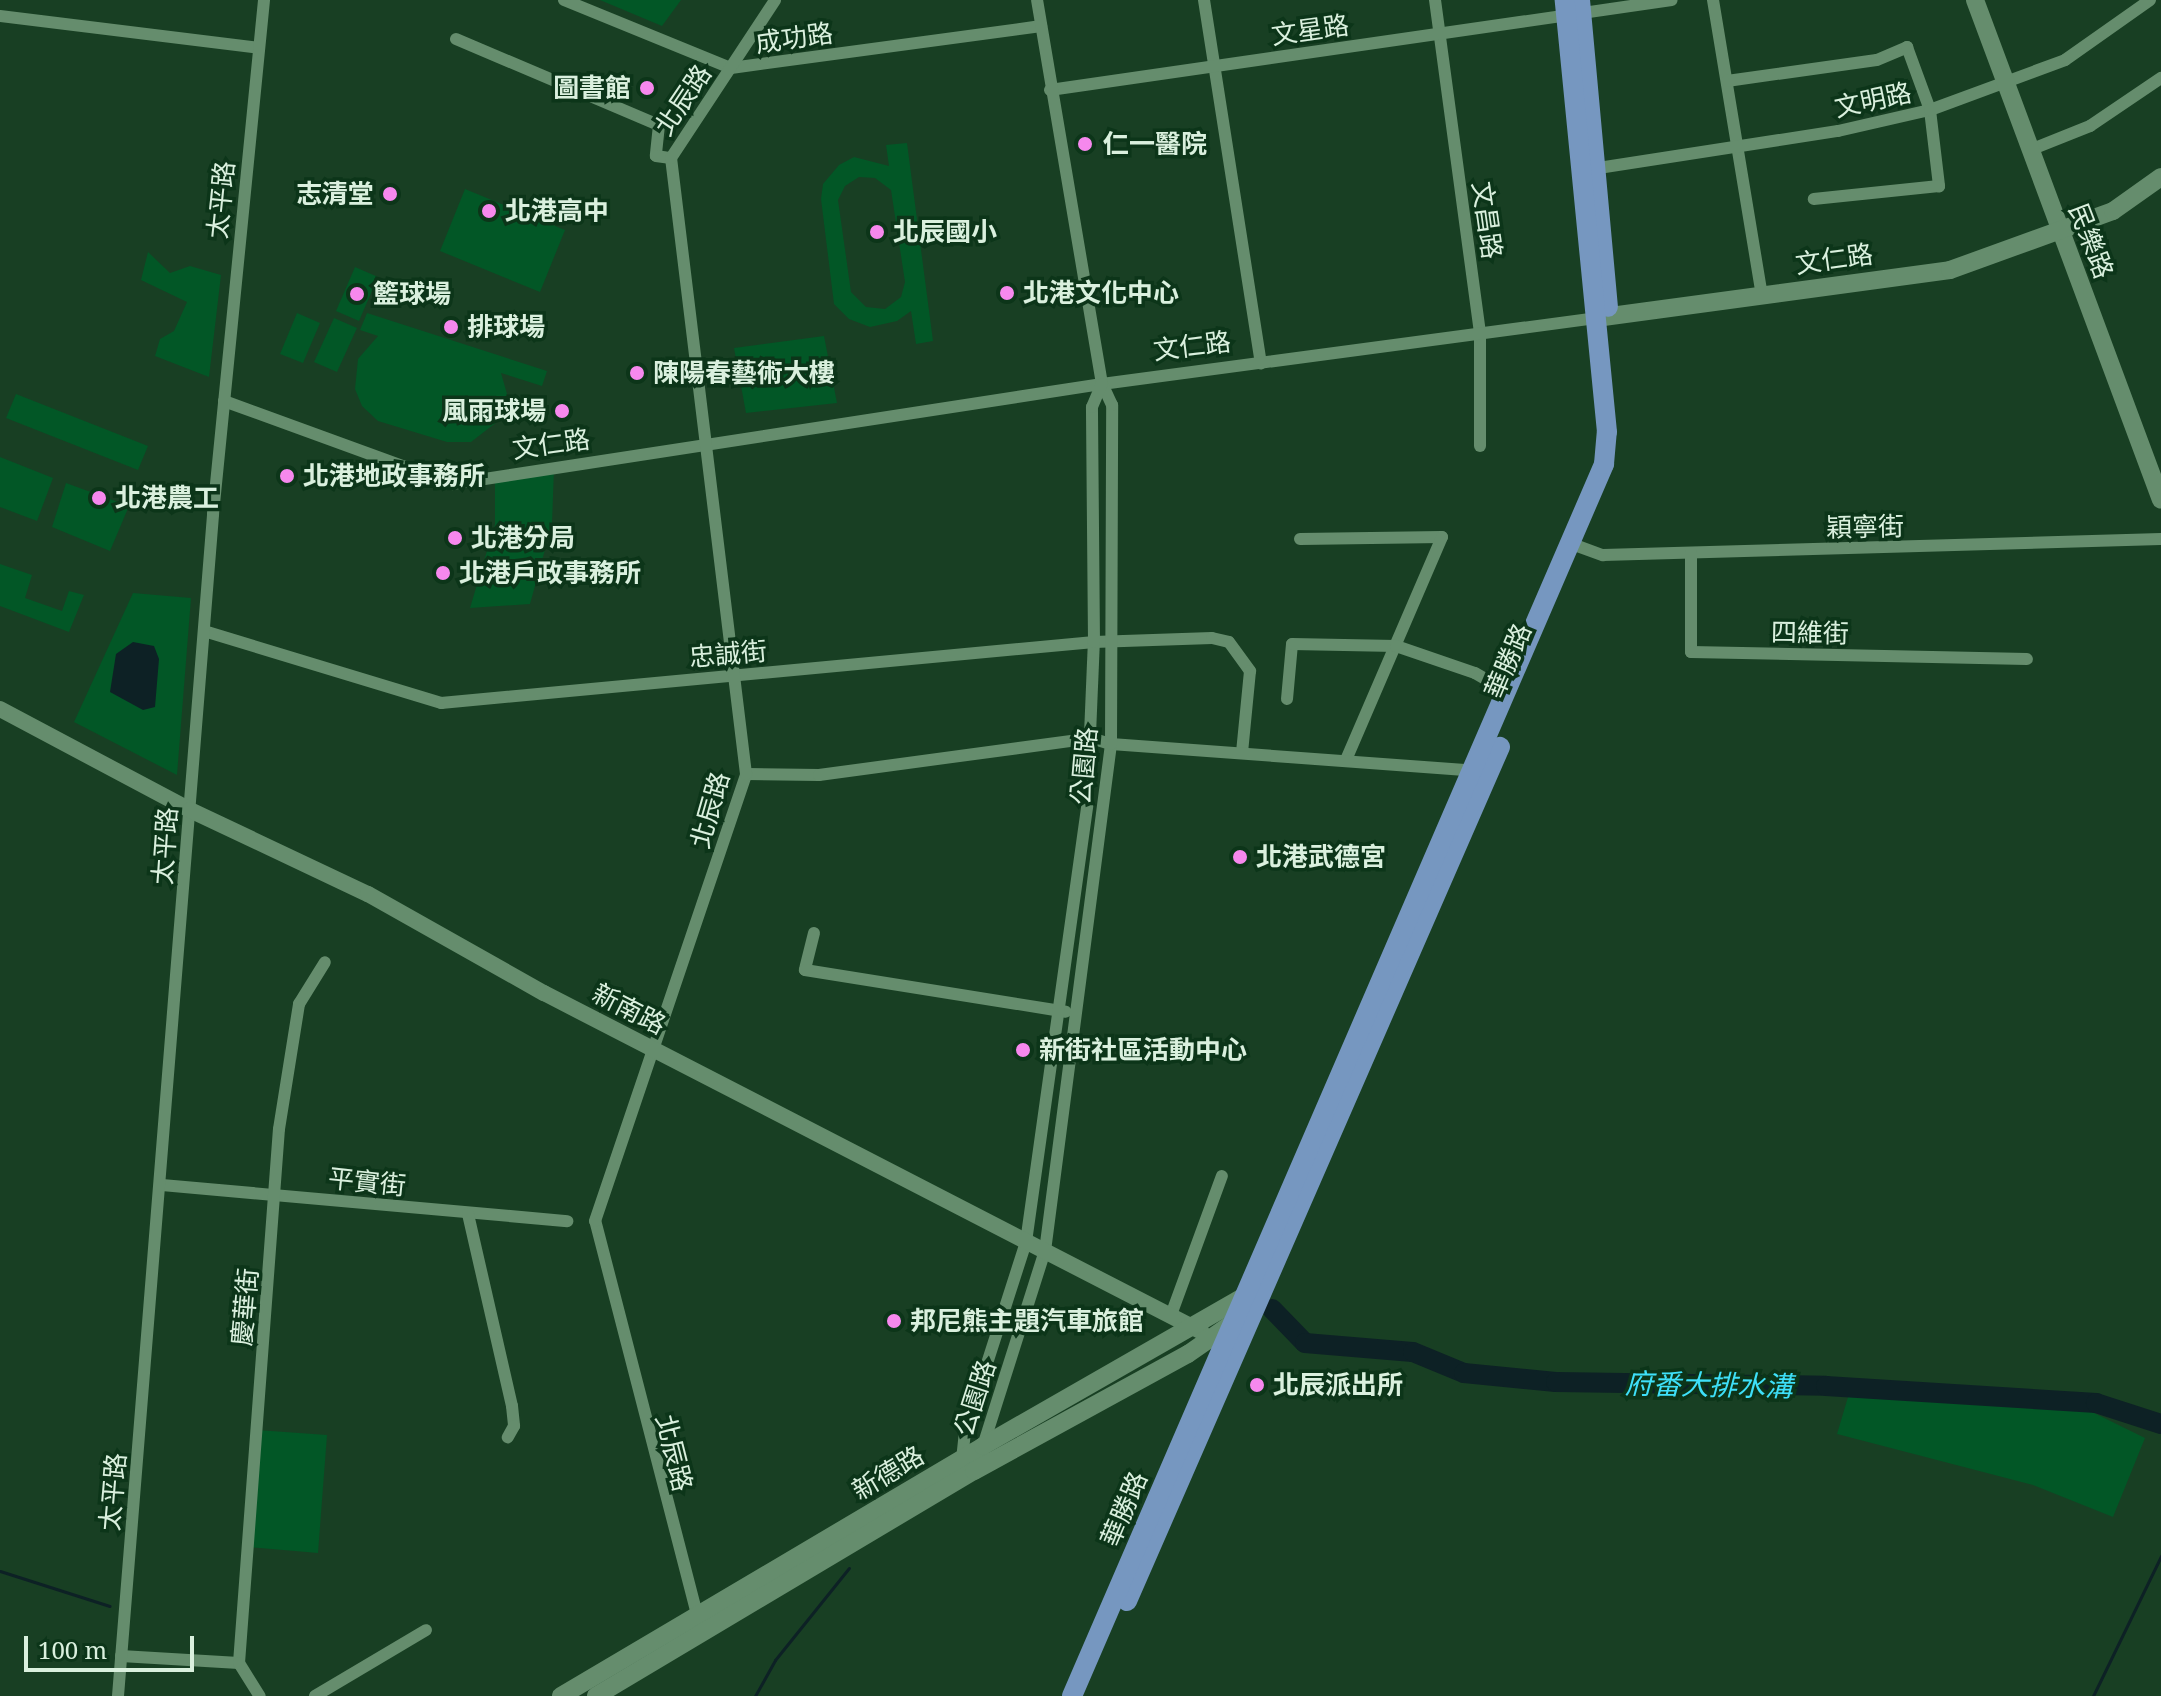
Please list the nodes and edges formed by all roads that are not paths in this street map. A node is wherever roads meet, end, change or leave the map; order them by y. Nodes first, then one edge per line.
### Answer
1 (264, 0) edge
2 (564, 0) edge
3 (775, 0) edge
4 (1037, 0) edge
5 (1204, 0) edge
6 (1435, 0) edge
7 (1672, 0) edge
8 (1713, 0) edge
9 (1975, 0) edge
10 (2150, 0) edge
11 (1574, 7) edge
12 (0, 16) edge
13 (1041, 26) junction
14 (1439, 33) junction
15 (456, 39) dead end
16 (259, 48) junction
17 (1214, 67) junction
18 (731, 68) junction
19 (2161, 78) edge
20 (1727, 81) junction
21 (2006, 84) junction
22 (1050, 90) junction
23 (1930, 110) junction
24 (1737, 143) junction
25 (2030, 150) junction
26 (671, 158) junction
27 (1590, 169) junction
28 (2161, 177) edge
29 (1814, 199) dead end
30 (2061, 234) junction
31 (1762, 295) junction
32 (1602, 318) junction
33 (1480, 333) junction
34 (1261, 364) junction
35 (1102, 384) junction
36 (224, 401) junction
37 (1480, 446) dead end
38 (708, 447) junction
39 (2161, 500) edge
40 (1300, 539) dead end
41 (2161, 539) edge
42 (1577, 547) junction
43 (1691, 553) junction
44 (204, 631) junction
45 (1111, 641) junction
46 (1094, 642) junction
47 (1396, 646) junction
48 (2027, 659) dead end
49 (735, 676) junction
50 (1508, 692) junction
51 (1287, 699) dead end
52 (0, 709) edge
53 (1091, 738) junction
54 (1111, 744) junction
55 (1242, 753) junction
56 (1346, 760) junction
57 (746, 774) junction
58 (1482, 774) junction
59 (190, 810) junction
60 (814, 933) dead end
61 (325, 962) dead end
62 (1058, 1011) junction
63 (1077, 1013) junction
64 (652, 1049) junction
65 (1222, 1176) dead end
66 (162, 1185) junction
67 (274, 1195) junction
68 (468, 1214) junction
69 (567, 1221) dead end
70 (1026, 1242) junction
71 (1045, 1251) junction
72 (1250, 1300) junction
73 (1171, 1315) junction
74 (1194, 1327) junction
75 (1226, 1338) junction
76 (508, 1437) dead end
77 (983, 1446) junction
78 (968, 1465) junction
79 (700, 1625) junction
80 (426, 1630) dead end
81 (121, 1656) junction
82 (239, 1663) junction
83 (118, 1696) edge
84 (260, 1696) edge
85 (315, 1696) edge
86 (561, 1696) edge
87 (596, 1696) edge
88 (1072, 1696) edge
89 (1084, 1696) edge

1 - 16 street, 太平路
2 - 18 street, 成功路
3 - 18 street, 北辰路
4 - 13 street, 公園路
5 - 17 street
6 - 14 street, 文昌路
7 - 11 street, 文星路
8 - 20 street
9 - 21 main road, 民樂路
10 - 21 street, 文明路
11 - 14 street, 文星路
11 - 27 main road, 華勝路
12 - 16 street
13 - 18 street, 成功路
13 - 22 street, 公園路
14 - 17 street, 文星路
14 - 33 street, 文昌路
15 - 26 street
16 - 36 street, 太平路
17 - 22 street, 文星路
17 - 34 street
18 - 26 street, 北辰路
19 - 25 street
20 - 23 street
20 - 24 street
21 - 23 street, 文明路
21 - 25 main road, 民樂路
22 - 35 street, 公園路
23 - 24 street, 文明路
23 - 29 street
24 - 27 street, 文明路
24 - 31 street
25 - 30 main road, 民樂路
26 - 38 street, 北辰路
27 - 32 main road, 華勝路
28 - 30 main road, 文仁路
30 - 31 main road, 文仁路
30 - 39 main road, 民樂路
31 - 32 main road, 文仁路
32 - 33 street, 文仁路
32 - 42 main road, 華勝路
33 - 34 street, 文仁路
33 - 37 street, 文昌路
34 - 35 street, 文仁路
35 - 38 street, 文仁路
35 - 45 street, 公園路
35 - 46 street, 公園路
36 - 38 street, 文仁路
36 - 44 street, 太平路
38 - 49 street, 北辰路
40 - 47 street
41 - 43 street, 穎寧街
42 - 43 street, 穎寧街
42 - 50 main road, 華勝路
42 - 58 main road, 華勝路
43 - 48 street, 四維街
44 - 49 street, 忠誠街
44 - 59 street, 太平路
45 - 46 street, 忠誠街
45 - 54 street, 公園路
45 - 55 street, 忠誠街
46 - 49 street, 忠誠街
46 - 53 street, 公園路
47 - 50 street
47 - 51 street
47 - 56 street
49 - 57 street, 北辰路
50 - 58 main road, 華勝路
52 - 59 street, 新南路
53 - 54 street
53 - 57 street
53 - 62 street, 公園路
54 - 55 street
54 - 63 street, 公園路
55 - 56 street
56 - 58 street
57 - 64 street, 北辰路
58 - 72 main road, 華勝路
59 - 64 street, 新南路
59 - 66 street, 太平路
60 - 62 street
61 - 67 street, 慶華街
62 - 63 street
62 - 70 street, 公園路
63 - 71 street, 公園路
64 - 70 street, 新南路
64 - 79 street, 北辰路
65 - 73 street
66 - 67 street, 平實街
66 - 81 street, 太平路
67 - 68 street, 平實街
67 - 82 street, 慶華街
68 - 69 street, 平實街
68 - 76 street
70 - 71 street, 新南路
70 - 78 street, 公園路
71 - 73 street, 新南路
71 - 77 street, 公園路
72 - 74 main road, 新德路
72 - 75 main road, 華勝路
73 - 74 street, 新南路
74 - 75 street, 新南路
74 - 77 main road, 新德路
75 - 78 main road, 新德路
75 - 88 main road, 華勝路
75 - 89 main road, 華勝路
77 - 78 main road, 新德路
78 - 79 main road, 新德路
79 - 86 main road, 新德路
79 - 87 main road, 新德路
80 - 85 street
81 - 82 street
81 - 83 street, 太平路
82 - 84 street

